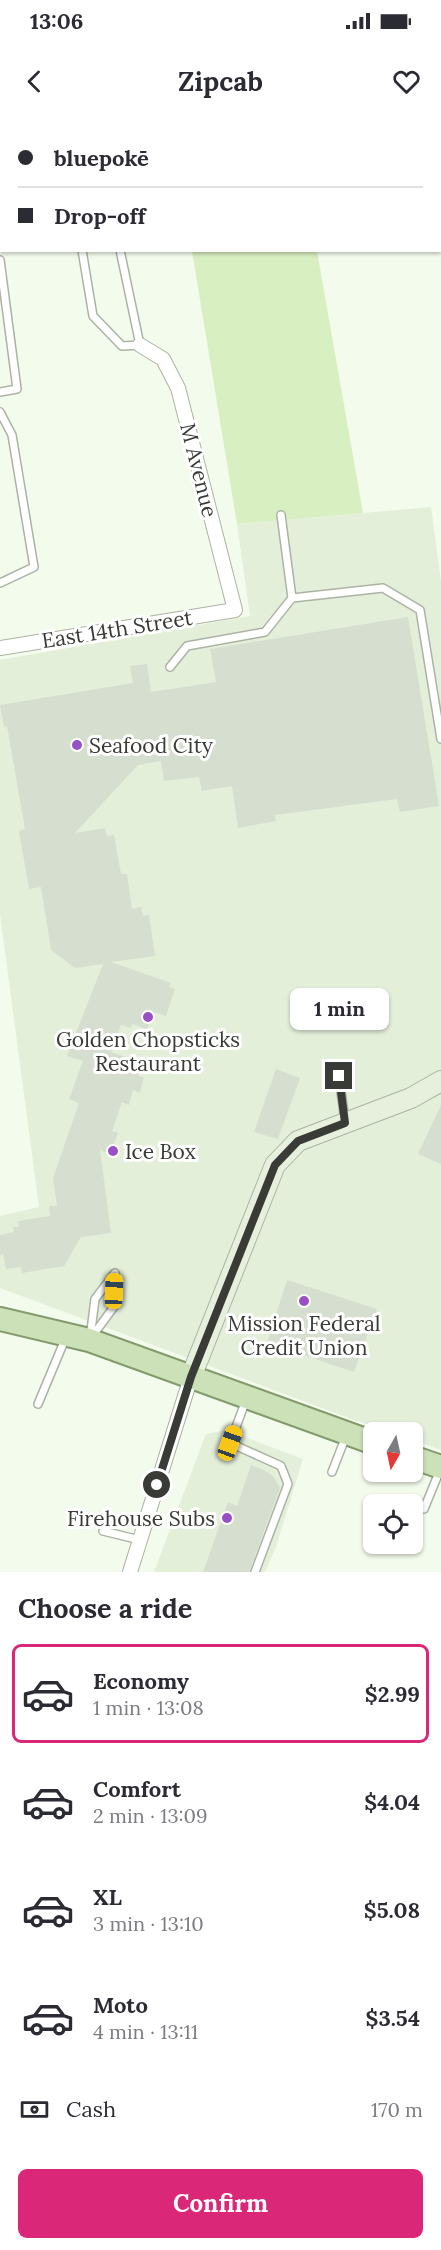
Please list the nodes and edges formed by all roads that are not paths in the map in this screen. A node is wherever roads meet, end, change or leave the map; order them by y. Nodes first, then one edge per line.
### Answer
1 (82, 252) edge
2 (120, 252) edge
3 (0, 260) edge
4 (140, 345) junction
5 (0, 392) edge
6 (0, 412) edge
7 (280, 515) dead end
8 (0, 583) edge
9 (292, 598) junction
10 (235, 610) joint
11 (0, 648) edge
12 (170, 667) dead end
13 (441, 739) edge
14 (339, 1076) dead end
15 (441, 1081) edge
16 (345, 1123) junction
17 (0, 1319) edge
18 (67, 1335) junction
19 (89, 1340) junction
20 (191, 1377) junction
21 (246, 1397) junction
22 (38, 1404) dead end
23 (347, 1434) junction
24 (363, 1439) edge
25 (423, 1461) edge
26 (441, 1467) edge
27 (332, 1472) dead end
28 (424, 1509) dead end
29 (103, 1531) dead end
30 (140, 1540) junction
31 (130, 1572) edge
32 (255, 1572) edge

1 - 4 lane
2 - 4 lane
3 - 5 lane
4 - 10 street, M Avenue
6 - 8 lane
7 - 9 lane
9 - 12 lane
9 - 13 lane
10 - 11 street, East 14th Street
14 - 16 lane
15 - 16 street
16 - 20 street
17 - 18 main road
18 - 19 main road
18 - 22 lane
19 - 19 lane
19 - 20 main road
20 - 21 main road
20 - 30 street
21 - 23 main road
21 - 32 lane
23 - 24 main road
23 - 27 lane
25 - 26 main road
26 - 28 lane
29 - 30 lane
30 - 31 street

